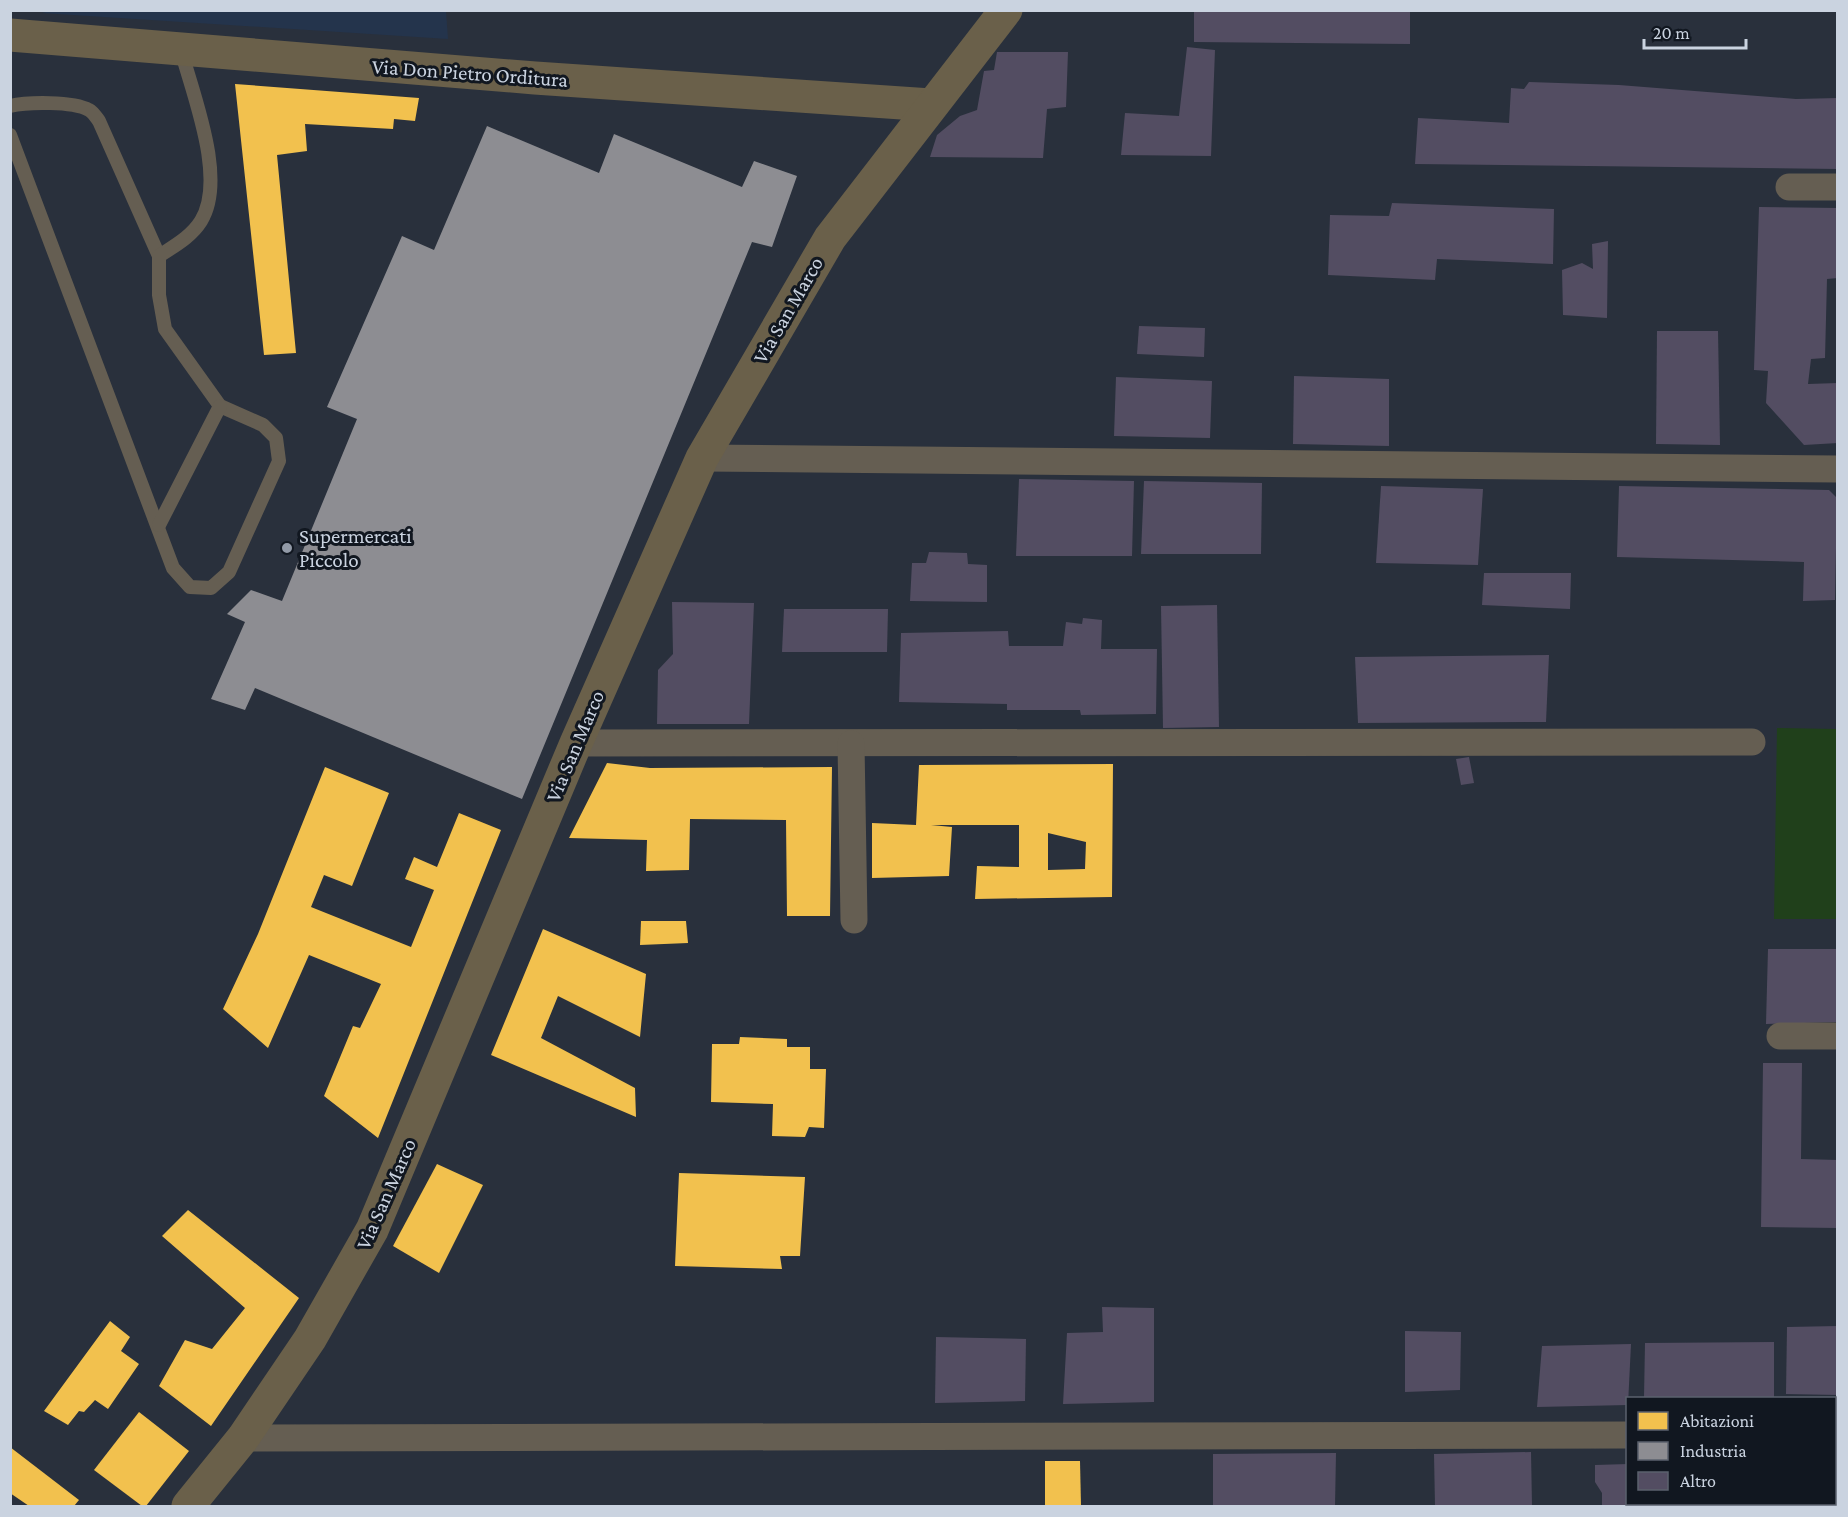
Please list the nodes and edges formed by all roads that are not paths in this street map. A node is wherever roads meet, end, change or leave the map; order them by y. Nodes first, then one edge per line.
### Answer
1 (1006, 10) edge
2 (10, 35) edge
3 (181, 50) junction
4 (931, 105) junction
5 (10, 106) edge
6 (10, 135) edge
7 (1789, 187) dead end
8 (1838, 188) edge
9 (159, 256) junction
10 (220, 406) junction
11 (702, 458) junction
12 (1838, 469) edge
13 (159, 525) junction
14 (1752, 742) dead end
15 (576, 743) junction
16 (851, 744) junction
17 (854, 920) dead end
18 (1780, 1036) dead end
19 (1838, 1036) edge
20 (1626, 1435) edge
21 (243, 1438) junction
22 (188, 1506) edge

1 - 4 street, Via San Marco
2 - 3 street, Via Don Pietro Orditura
3 - 4 street, Via Don Pietro Orditura
3 - 9 lane
4 - 11 street, Via San Marco
5 - 9 lane
6 - 13 lane
7 - 8 street
9 - 10 lane
10 - 13 lane
10 - 13 lane
11 - 12 street
11 - 15 street, Via San Marco
14 - 16 street
15 - 16 street
15 - 21 street, Via San Marco
16 - 17 street
18 - 19 street
20 - 21 street
21 - 22 street, Via San Marco

